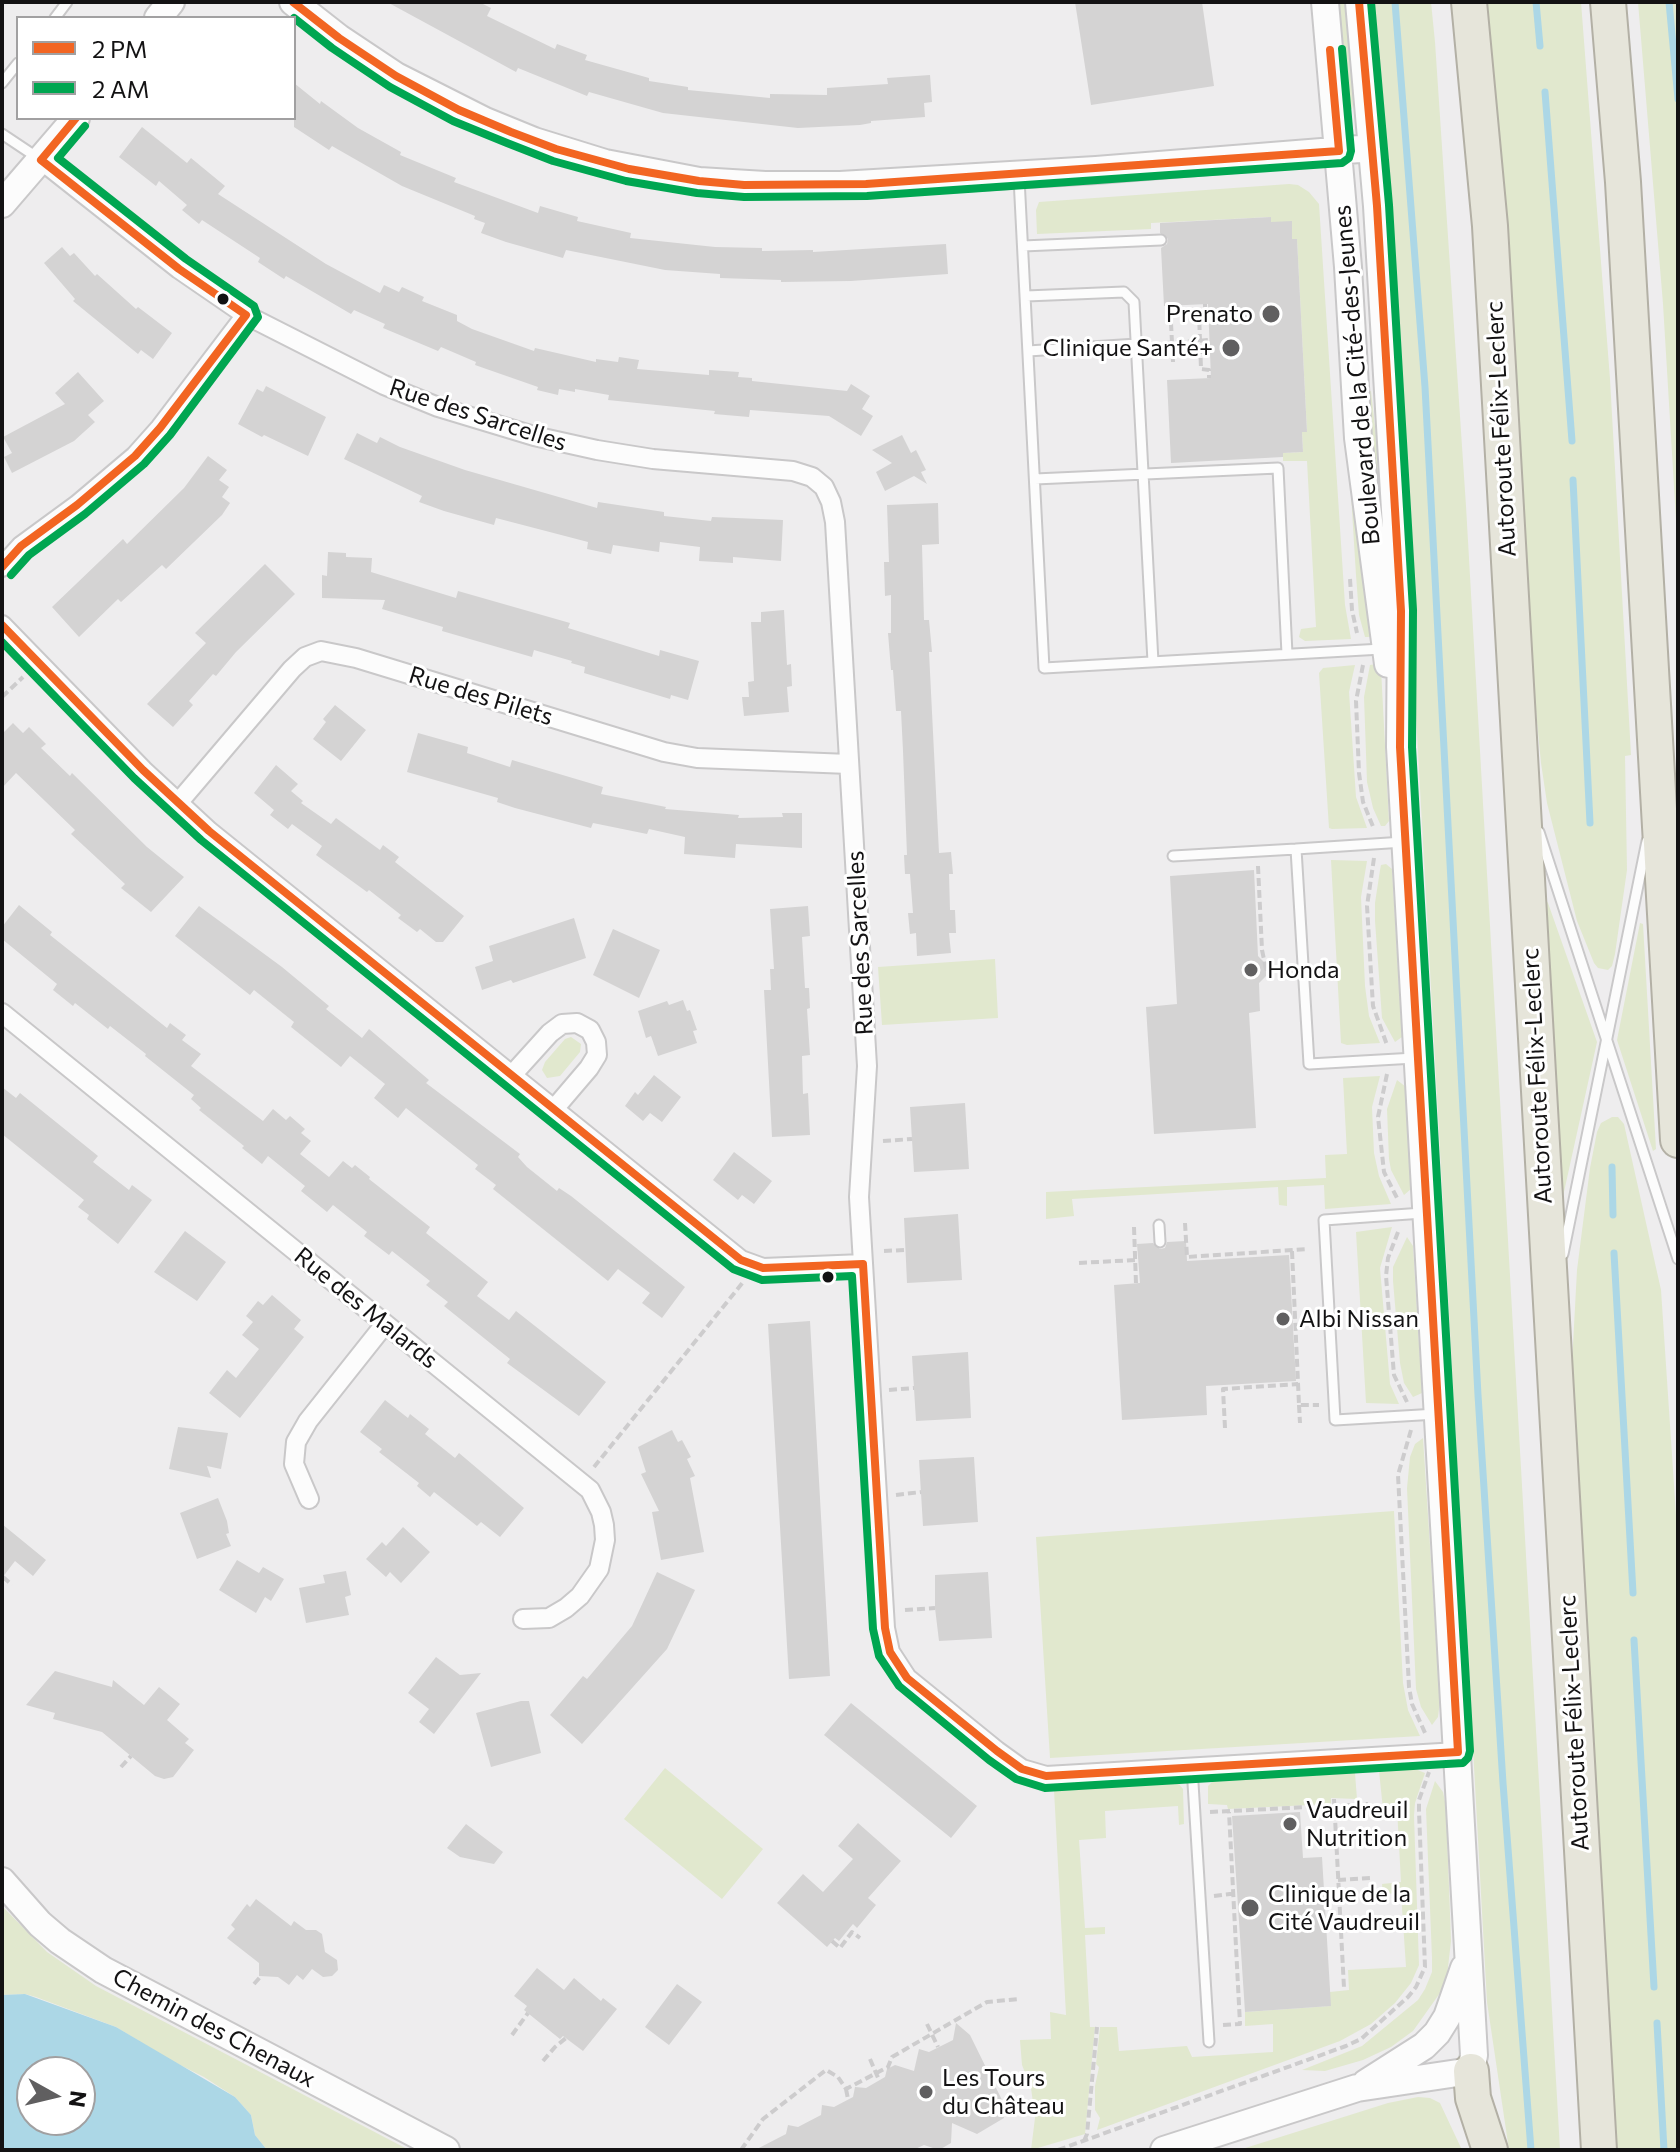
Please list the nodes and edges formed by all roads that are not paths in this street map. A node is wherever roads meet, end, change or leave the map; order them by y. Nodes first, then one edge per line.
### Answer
1 (293, 2) edge
2 (1325, 2) edge
3 (1359, 2) edge
4 (1469, 2) edge
5 (1608, 2) edge
6 (16, 66) edge
7 (2, 83) edge
8 (74, 120) edge
9 (2, 134) edge
10 (1372, 148) junction
11 (1339, 151) junction
12 (41, 160) junction
13 (1019, 174) junction
14 (2, 204) edge
15 (1161, 240) dead end
16 (1023, 246) junction
17 (1026, 296) junction
18 (246, 315) junction
19 (1137, 344) junction
20 (1028, 351) junction
21 (1144, 473) junction
22 (1035, 479) junction
23 (2, 567) edge
24 (2, 625) edge
25 (1383, 653) junction
26 (1287, 654) junction
27 (1153, 662) junction
28 (1519, 742) junction
29 (849, 764) junction
30 (1658, 786) junction
31 (178, 803) junction
32 (1535, 812) dead end
33 (1538, 827) dead end
34 (1407, 842) junction
35 (1296, 849) junction
36 (1173, 856) dead end
37 (2, 1013) edge
38 (1606, 1038) junction
39 (1418, 1057) junction
40 (512, 1075) junction
41 (554, 1109) junction
42 (1678, 1140) edge
43 (1427, 1213) junction
44 (1159, 1225) dead end
45 (1160, 1242) dead end
46 (1678, 1259) edge
47 (863, 1264) junction
48 (385, 1324) junction
49 (1553, 1351) junction
50 (1438, 1414) junction
51 (309, 1499) dead end
52 (523, 1619) dead end
53 (1458, 1752) junction
54 (1192, 1767) junction
55 (2, 1881) edge
56 (1468, 1953) junction
57 (1209, 2042) dead end
58 (1471, 2071) junction
59 (1357, 2088) junction
60 (446, 2150) edge
61 (1164, 2150) edge
62 (1490, 2150) edge
63 (1599, 2150) edge

1 - 13 street
2 - 11 street, Boulevard de la Cité-des-Jeunes
3 - 10 street, Boulevard de la Cité-des-Jeunes
4 - 28 highway, Autoroute Félix-Leclerc
5 - 30 highway
6 - 7 lane
8 - 12 street
9 - 12 lane
10 - 11 street
10 - 25 street, Boulevard de la Cité-des-Jeunes
11 - 13 street
11 - 25 street, Boulevard de la Cité-des-Jeunes
12 - 14 street
12 - 18 street, Rue des Sarcelles
13 - 16 lane
15 - 16 lane
16 - 17 lane
17 - 19 lane
17 - 20 lane
18 - 23 street
18 - 29 street, Rue des Sarcelles
19 - 20 lane
19 - 21 lane
20 - 22 lane
21 - 22 lane
21 - 26 lane
21 - 27 lane
22 - 27 lane
24 - 31 street
25 - 26 lane
25 - 34 street, Boulevard de la Cité-des-Jeunes
26 - 27 lane
28 - 32 lane
28 - 49 highway, Autoroute Félix-Leclerc
29 - 31 street, Rue des Pilets
29 - 47 street, Rue des Sarcelles
30 - 38 lane
30 - 42 highway
31 - 40 street
33 - 38 lane
34 - 35 lane
34 - 39 street, Boulevard de la Cité-des-Jeunes
35 - 36 lane
35 - 39 lane
37 - 48 street, Rue des Malards
38 - 46 lane
38 - 49 lane
39 - 43 street, Boulevard de la Cité-des-Jeunes
40 - 41 street
40 - 41 street
41 - 47 street
43 - 50 street, Boulevard de la Cité-des-Jeunes
43 - 50 lane
44 - 45 lane
47 - 54 street, Rue des Sarcelles
48 - 51 street
48 - 52 street, Rue des Malards
49 - 63 highway, Autoroute Félix-Leclerc
50 - 53 street, Boulevard de la Cité-des-Jeunes
53 - 54 street, Rue des Sarcelles
53 - 56 street, Boulevard de la Cité-des-Jeunes
54 - 57 lane
55 - 60 street, Chemin des Chenaux
56 - 58 street, Boulevard de la Cité-des-Jeunes
56 - 59 street
58 - 59 street
58 - 62 highway
59 - 61 street

